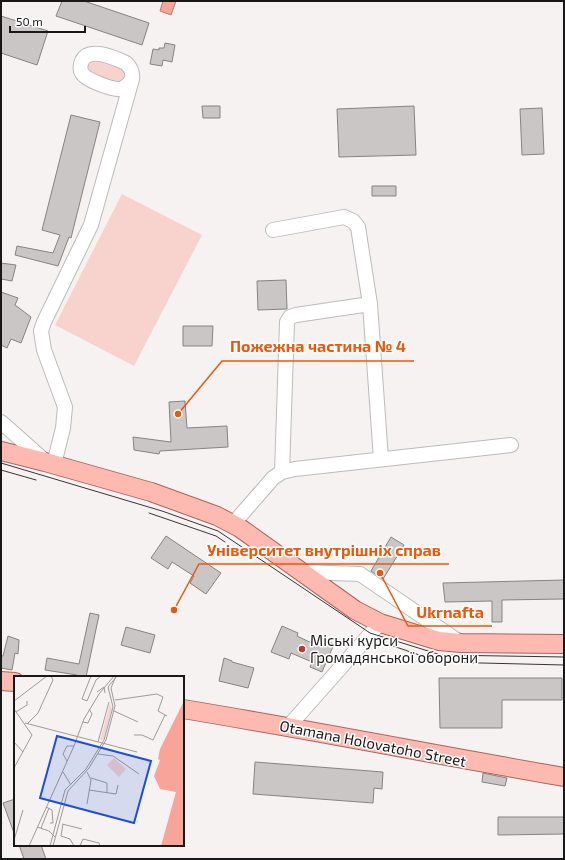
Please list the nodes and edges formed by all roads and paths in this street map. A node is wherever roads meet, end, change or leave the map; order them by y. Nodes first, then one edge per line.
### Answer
1 (132, 79) dead end
2 (272, 230) dead end
3 (370, 304) junction
4 (1, 422) edge
5 (511, 445) dead end
6 (1, 451) edge
7 (381, 459) junction
8 (49, 463) junction
9 (282, 472) junction
10 (233, 524) junction
11 (302, 572) junction
12 (380, 623) junction
13 (461, 643) junction
14 (564, 644) edge
15 (1, 681) edge
16 (14, 682) edge
17 (186, 712) edge
18 (288, 727) junction
19 (564, 777) edge

1 - 8 street
2 - 3 street
3 - 7 street
3 - 9 street
4 - 8 street
5 - 7 street
6 - 8 main road
7 - 9 street
8 - 10 main road
9 - 10 street
10 - 11 main road
11 - 12 main road
11 - 13 street
12 - 13 main road
12 - 18 street
13 - 14 main road
15 - 16 main road
17 - 18 main road, Otamana Holovatoho Street
18 - 19 main road, Otamana Holovatoho Street

